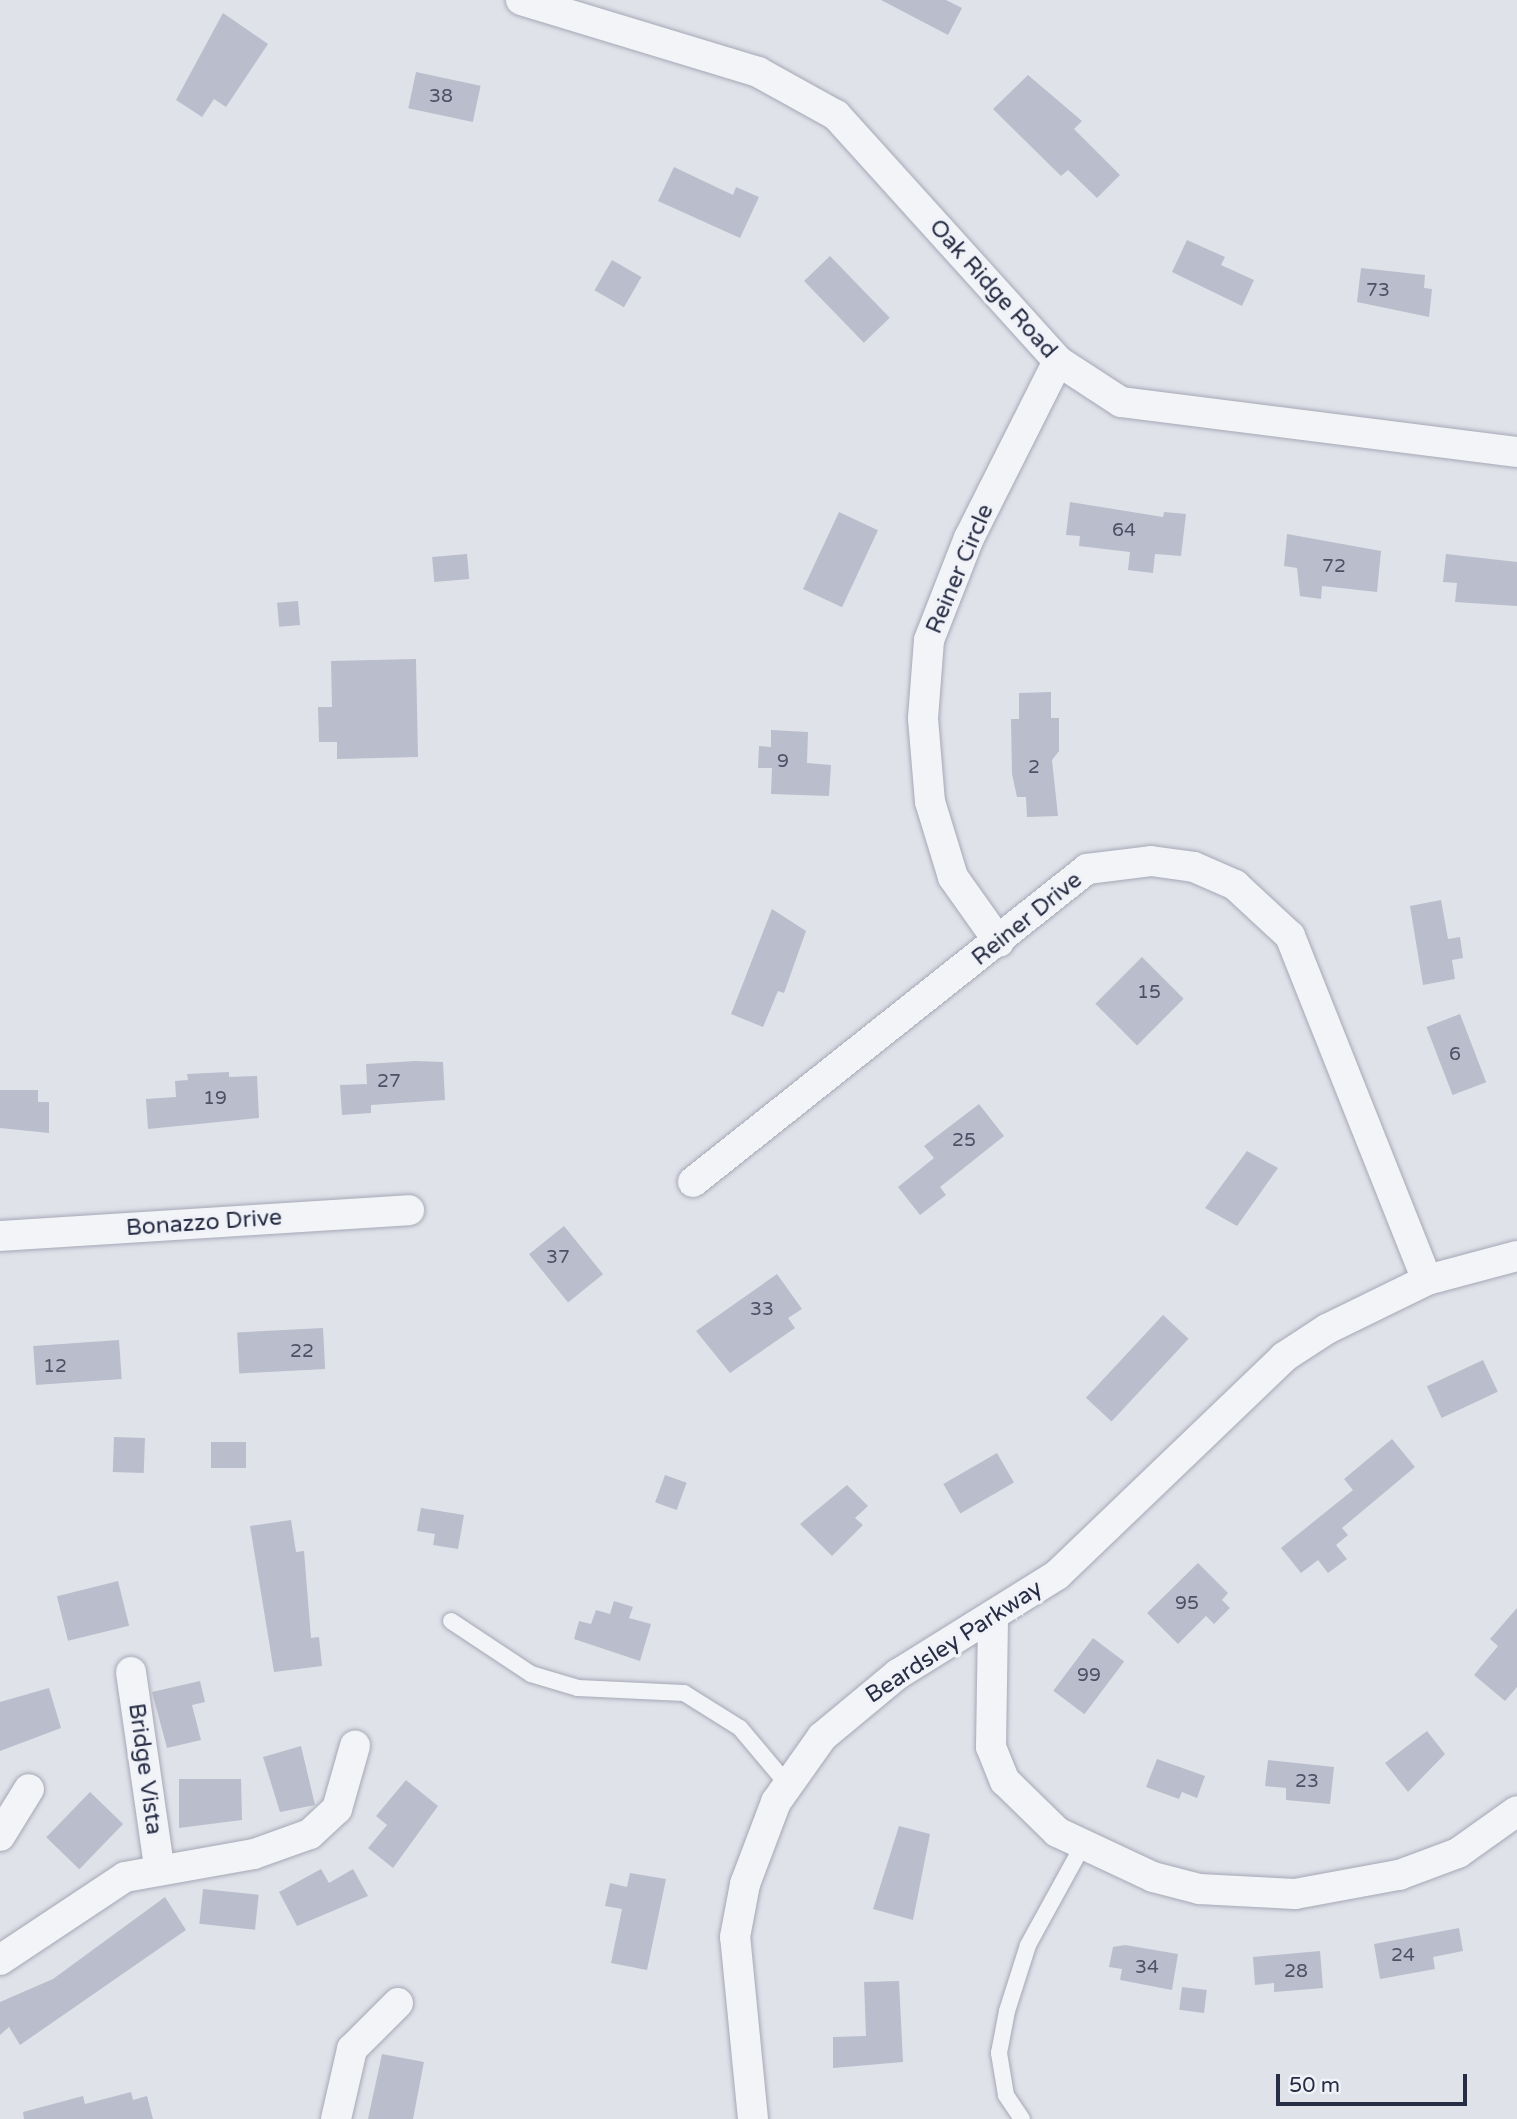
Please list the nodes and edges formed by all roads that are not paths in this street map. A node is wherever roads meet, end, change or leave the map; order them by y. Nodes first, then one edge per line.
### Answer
1 (521, 0) edge
2 (1058, 361) junction
3 (1517, 453) edge
4 (999, 942) junction
5 (694, 1182) dead end
6 (409, 1210) dead end
7 (0, 1236) edge
8 (1517, 1256) edge
9 (1427, 1280) junction
10 (993, 1620) junction
11 (451, 1621) dead end
12 (131, 1672) dead end
13 (355, 1746) dead end
14 (787, 1784) junction
15 (29, 1789) dead end
16 (1517, 1811) edge
17 (0, 1836) edge
18 (1083, 1845) junction
19 (159, 1866) junction
20 (0, 1960) edge
21 (398, 2003) dead end
22 (335, 2119) edge
23 (753, 2119) edge
24 (1021, 2119) edge

1 - 2 street, Oak Ridge Road
2 - 3 street, Oak Ridge Road
2 - 4 street, Reiner Circle
4 - 5 street, Reiner Drive
4 - 9 street, Reiner Drive
6 - 7 street, Bonazzo Drive
8 - 9 street, Beardsley Parkway
9 - 10 street, Beardsley Parkway
10 - 14 street, Beardsley Parkway
10 - 18 street
11 - 14 lane
12 - 19 street, Bridge Vista
13 - 19 street
14 - 23 street, Beardsley Parkway
15 - 17 street
16 - 18 street
18 - 24 lane
19 - 20 street
21 - 22 street

